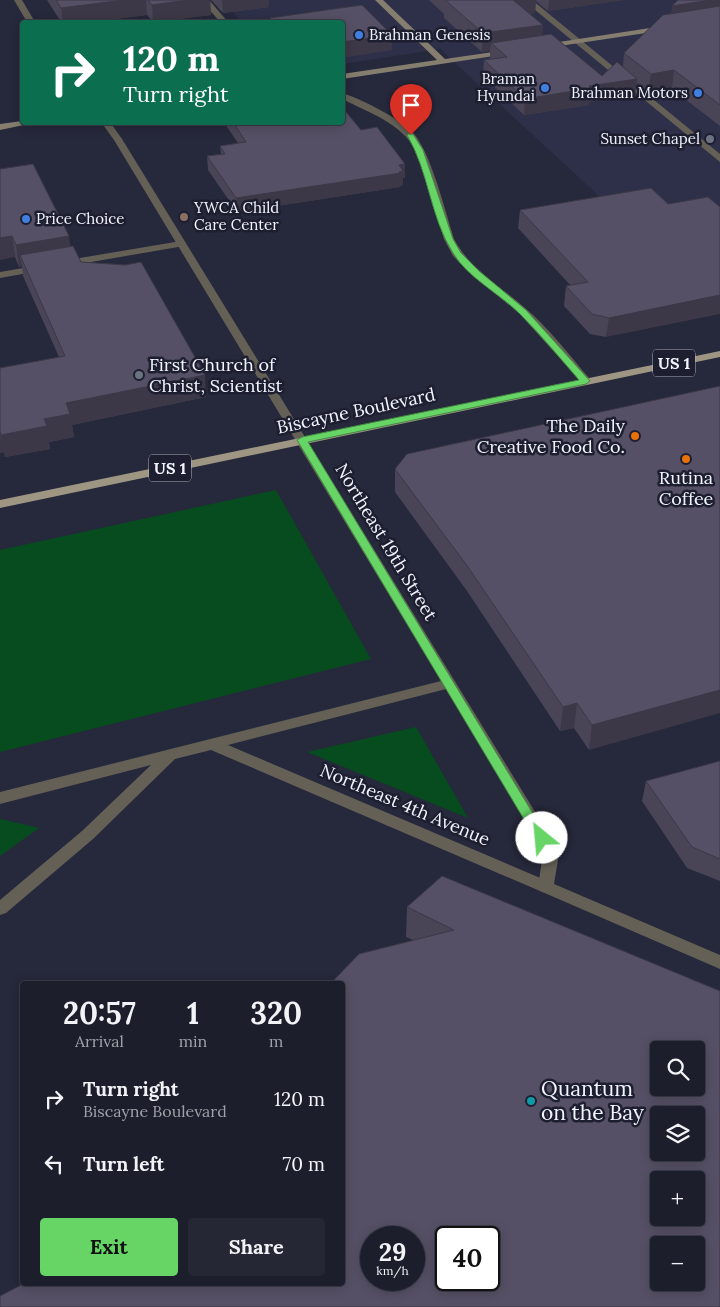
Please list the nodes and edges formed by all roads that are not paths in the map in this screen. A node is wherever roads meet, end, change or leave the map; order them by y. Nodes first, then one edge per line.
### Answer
1 (18, 0) edge
2 (205, 0) edge
3 (379, 0) edge
4 (527, 0) edge
5 (31, 20) edge
6 (222, 20) edge
7 (672, 27) edge
8 (578, 42) junction
9 (540, 47) edge
10 (512, 52) edge
11 (444, 62) junction
12 (345, 77) edge
13 (345, 97) edge
14 (20, 124) edge
15 (107, 125) edge
16 (0, 127) edge
17 (720, 159) edge
18 (181, 244) junction
19 (0, 275) edge
20 (720, 354) edge
21 (586, 381) junction
22 (302, 440) junction
23 (0, 504) edge
24 (449, 684) junction
25 (211, 744) junction
26 (171, 754) junction
27 (0, 798) edge
28 (546, 886) junction
29 (0, 909) edge
30 (720, 962) edge

1 - 5 street
2 - 6 street
3 - 11 main road
4 - 8 street
7 - 8 main road
8 - 9 main road
8 - 17 street
10 - 11 main road
11 - 12 main road
13 - 21 street
14 - 16 main road
15 - 18 street, Northeast 19th Street
18 - 19 street
18 - 22 street, Northeast 19th Street
20 - 21 main road, Biscayne Boulevard / US 1
21 - 22 main road, Biscayne Boulevard / US 1
22 - 23 main road, Biscayne Boulevard / US 1
22 - 24 street, Northeast 19th Street
24 - 25 street
24 - 28 street, Northeast 19th Street
25 - 26 street
25 - 28 street, Northeast 4th Avenue
26 - 27 street
26 - 29 street
28 - 30 street, Northeast 4th Avenue

